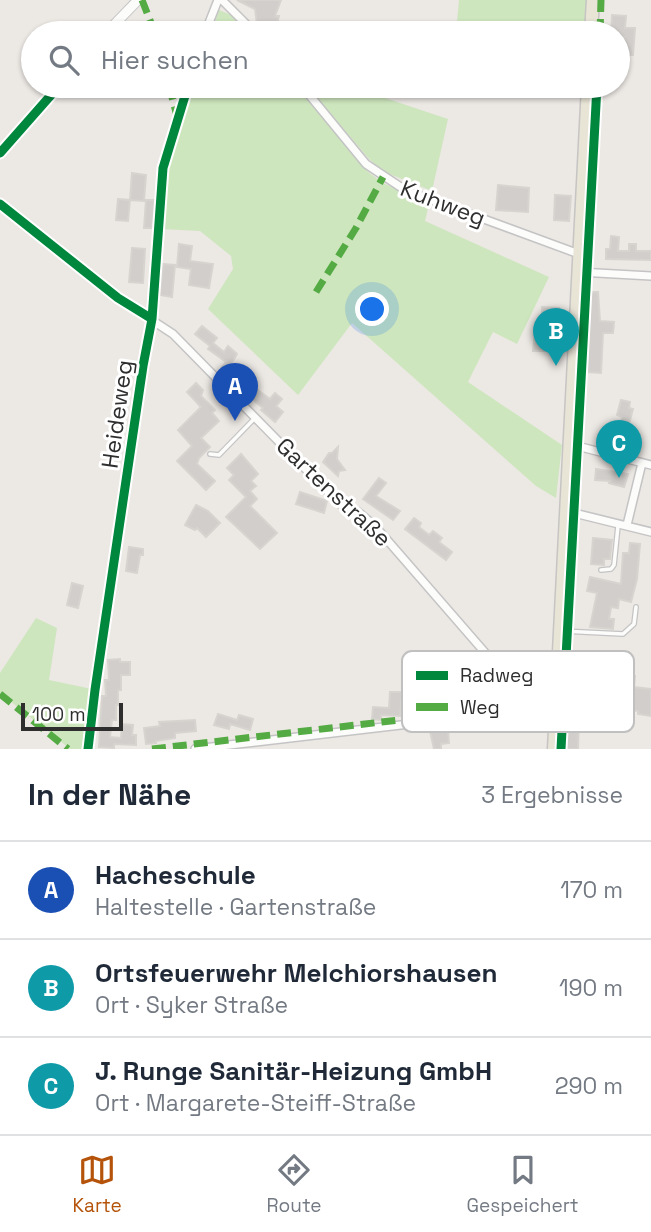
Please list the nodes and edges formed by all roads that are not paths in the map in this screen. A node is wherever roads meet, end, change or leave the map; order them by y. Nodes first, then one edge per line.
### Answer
1 (138, 0) edge
2 (220, 0) edge
3 (593, 0) edge
4 (118, 21) edge
5 (210, 21) edge
6 (242, 21) edge
7 (592, 21) edge
8 (49, 98) edge
9 (184, 98) edge
10 (312, 98) edge
11 (587, 98) edge
12 (0, 153) edge
13 (0, 204) edge
14 (580, 254) junction
15 (579, 272) junction
16 (651, 276) edge
17 (152, 319) junction
18 (256, 417) junction
19 (581, 447) dead end
20 (210, 454) dead end
21 (642, 463) junction
22 (651, 465) edge
23 (566, 511) junction
24 (623, 525) junction
25 (651, 532) edge
26 (601, 569) dead end
27 (636, 607) dead end
28 (560, 631) junction
29 (484, 651) edge
30 (559, 651) edge
31 (402, 725) edge
32 (88, 749) edge
33 (195, 749) edge

1 - 4 street
2 - 5 street
2 - 6 street
3 - 7 main road
8 - 12 street
9 - 17 street, Heideweg
10 - 14 street, Kuhweg
11 - 14 main road
13 - 17 street, Gartenstraße
14 - 15 main road
15 - 16 street
15 - 23 main road
17 - 18 street, Gartenstraße
17 - 32 street, Heideweg
18 - 20 lane
18 - 29 street, Gartenstraße
19 - 21 street
21 - 22 street
21 - 24 street
23 - 24 street
23 - 28 main road
24 - 25 street
24 - 26 lane
27 - 28 lane
28 - 30 main road
31 - 33 street

